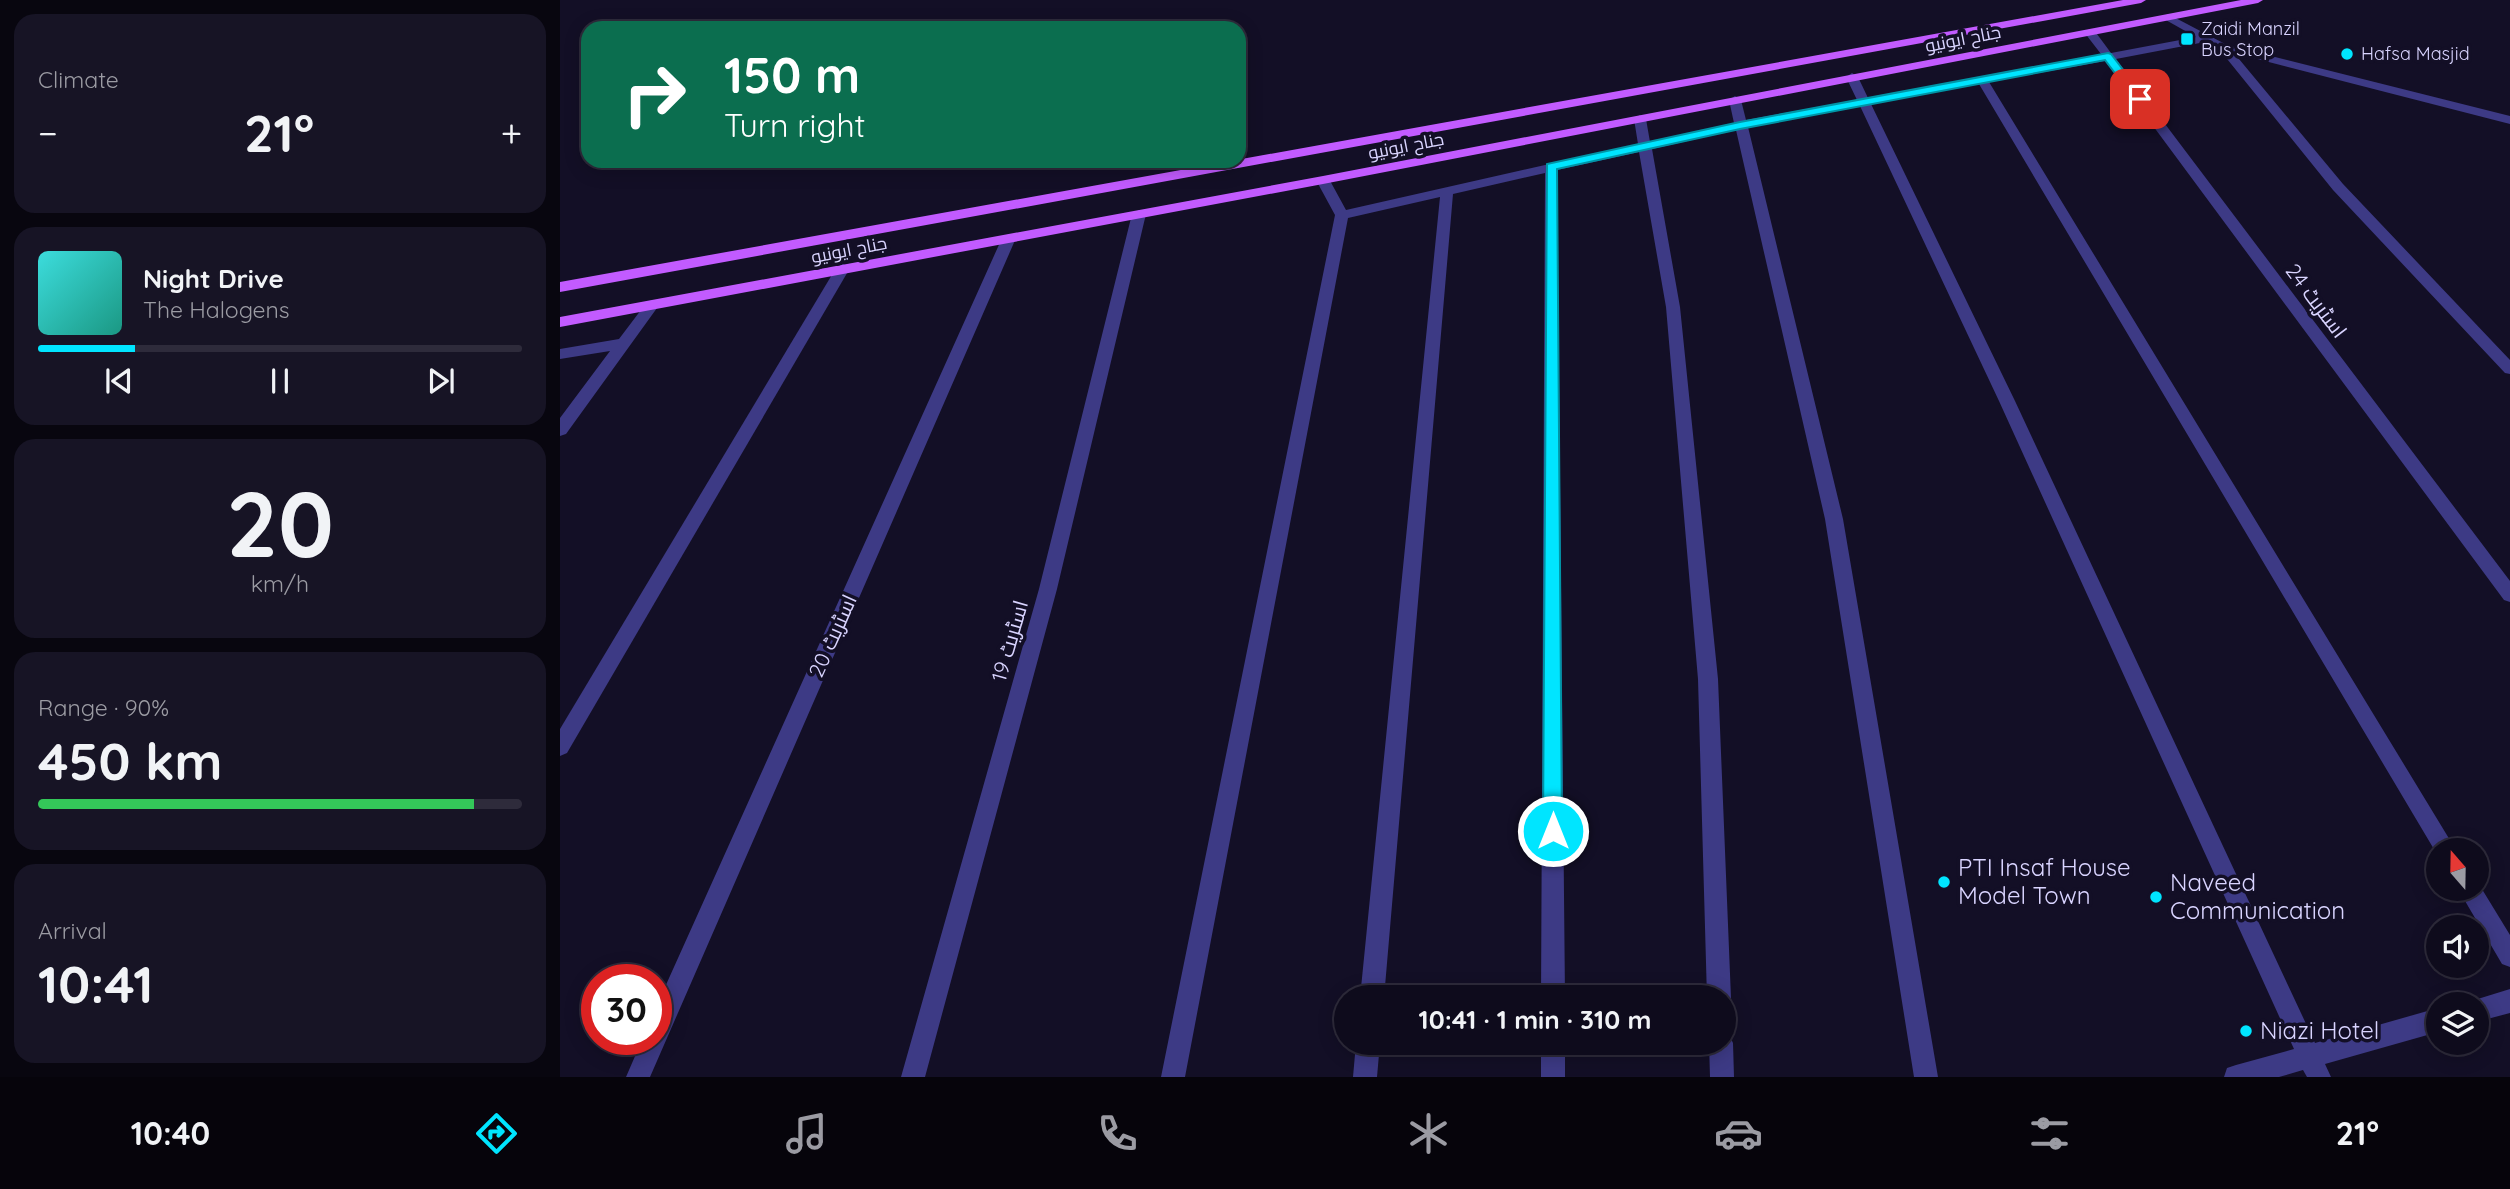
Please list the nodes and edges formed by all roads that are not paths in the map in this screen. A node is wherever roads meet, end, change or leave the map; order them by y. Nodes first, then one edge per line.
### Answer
1 (2141, 0) edge
2 (2258, 0) edge
3 (2168, 17) junction
4 (2090, 32) junction
5 (2208, 38) junction
6 (2223, 47) junction
7 (2108, 56) junction
8 (1801, 63) junction
9 (1852, 77) junction
10 (1982, 80) junction
11 (1822, 83) junction
12 (1735, 100) junction
13 (1865, 103) junction
14 (1640, 119) junction
15 (2510, 120) edge
16 (1740, 125) junction
17 (1644, 146) junction
18 (1246, 163) edge
19 (1551, 167) junction
20 (1219, 168) edge
21 (1324, 180) junction
22 (1447, 190) junction
23 (1139, 214) junction
24 (1342, 215) junction
25 (1009, 238) junction
26 (843, 268) junction
27 (560, 287) edge
28 (652, 305) junction
29 (560, 323) edge
30 (625, 342) junction
31 (560, 354) edge
32 (2510, 369) edge
33 (560, 430) edge
34 (2510, 595) edge
35 (560, 747) edge
36 (2439, 838) edge
37 (2476, 901) edge
38 (2510, 956) edge
39 (1373, 985) edge
40 (1553, 985) edge
41 (1719, 985) edge
42 (672, 999) edge
43 (2510, 1001) edge
44 (2489, 1007) edge
45 (2426, 1023) edge
46 (647, 1055) edge
47 (1367, 1055) edge
48 (1553, 1055) edge
49 (1721, 1055) edge
50 (2310, 1055) junction
51 (638, 1077) edge
52 (913, 1077) edge
53 (1173, 1077) edge
54 (1365, 1077) edge
55 (1553, 1077) edge
56 (1722, 1077) edge
57 (1926, 1077) edge
58 (2236, 1077) edge
59 (2319, 1077) edge

1 - 8 main road, جناح ایونیو
2 - 3 main road, جناح ایونیو
3 - 4 main road, جناح ایونیو
3 - 5 street
4 - 7 street, اسٹریٹ 24
4 - 9 main road, جناح ایونیو
5 - 6 street
5 - 7 street
6 - 15 street
6 - 32 street
7 - 10 street
7 - 34 street, اسٹریٹ 24
8 - 11 main road
8 - 18 main road, جناح ایونیو
9 - 11 main road, جناح ایونیو
9 - 13 street
10 - 13 street
10 - 36 street
11 - 12 main road, جناح ایونیو
12 - 14 main road, جناح ایونیو
12 - 16 street
13 - 16 street
13 - 50 street
14 - 17 street
14 - 21 main road, جناح ایونیو
16 - 17 street
16 - 57 street
17 - 19 street
17 - 41 street
19 - 22 street
19 - 40 street
20 - 27 main road, جناح ایونیو
21 - 23 main road, جناح ایونیو
21 - 24 street
22 - 24 street
22 - 39 street
23 - 25 main road, جناح ایونیو
23 - 52 street, اسٹریٹ 19
24 - 53 street
25 - 26 main road, جناح ایونیو
25 - 42 street, اسٹریٹ 20
26 - 28 main road, جناح ایونیو
26 - 35 street
28 - 29 main road, جناح ایونیو
28 - 30 street
30 - 31 street
30 - 33 street
37 - 38 street
43 - 44 street
45 - 50 street
46 - 51 street, اسٹریٹ 20
47 - 54 street
48 - 55 street
49 - 56 street
50 - 58 street
50 - 59 street

